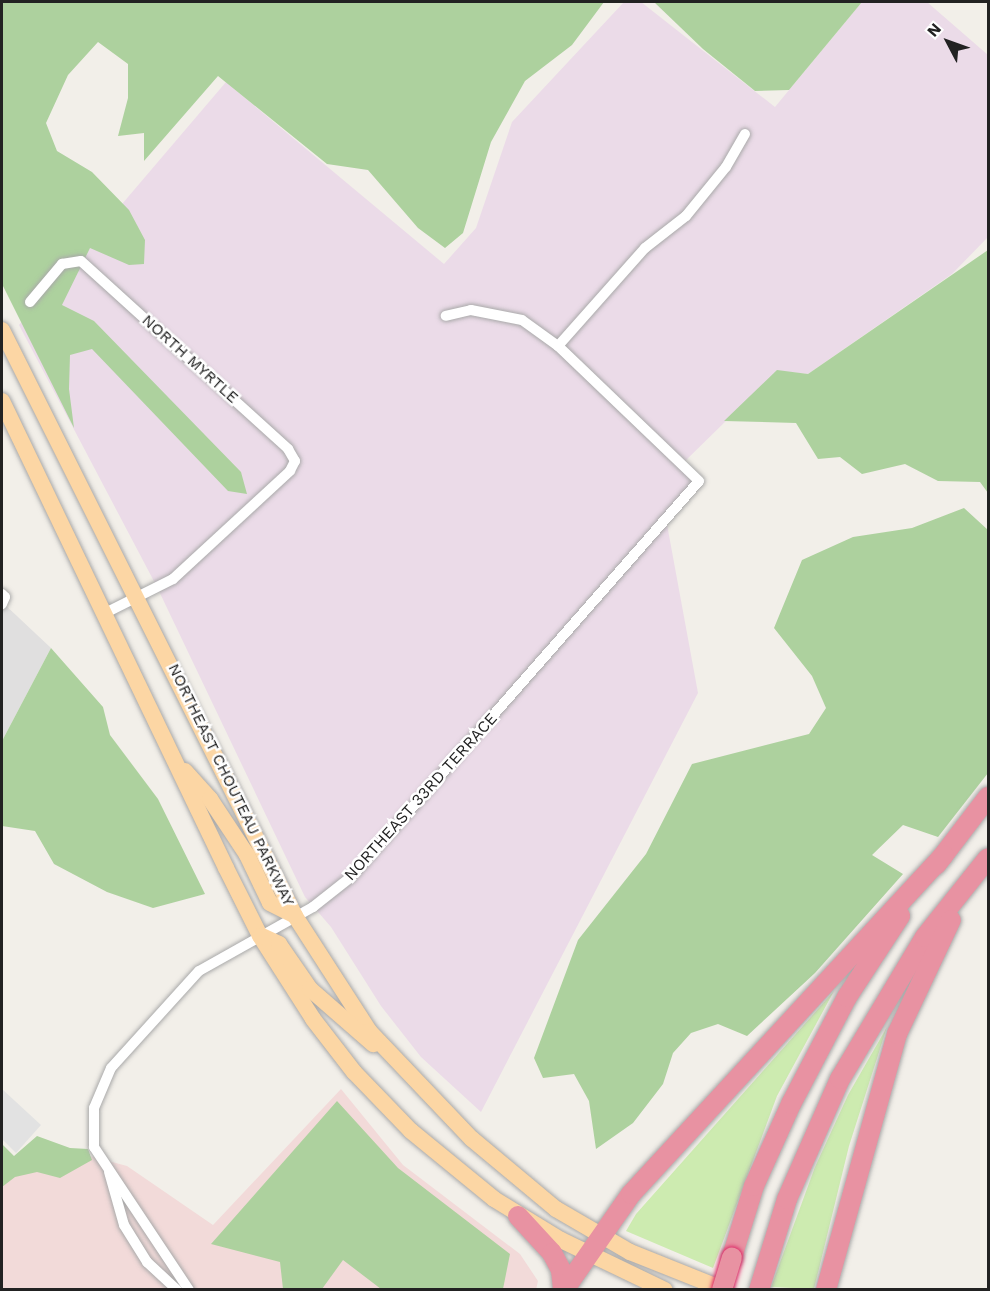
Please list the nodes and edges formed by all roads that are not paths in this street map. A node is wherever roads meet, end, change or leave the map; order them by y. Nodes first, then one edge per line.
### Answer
1 (745, 134) dead end
2 (30, 302) dead end
3 (446, 316) dead end
4 (2, 330) edge
5 (558, 346) junction
6 (2, 401) edge
7 (137, 598) junction
8 (103, 614) junction
9 (171, 754) junction
10 (988, 797) edge
11 (944, 855) junction
12 (983, 865) edge
13 (295, 916) junction
14 (260, 936) junction
15 (391, 1057) junction
16 (109, 1171) junction
17 (518, 1216) junction
18 (599, 1236) junction
19 (586, 1253) junction
20 (761, 1282) edge
21 (828, 1287) edge
22 (177, 1290) edge
23 (189, 1290) edge
24 (563, 1290) edge
25 (665, 1290) edge
26 (724, 1290) edge

1 - 5 street
2 - 7 street, NORTH MYRTLE
3 - 5 street
4 - 7 main road, NORTHEAST CHOUTEAU PARKWAY
5 - 13 street, NORTHEAST 33RD TERRACE
6 - 8 main road
7 - 8 street
7 - 13 main road, NORTHEAST CHOUTEAU PARKWAY
8 - 9 main road
9 - 13 main road
9 - 14 main road
10 - 11 highway
11 - 18 highway
11 - 26 highway, bridge
12 - 20 highway
12 - 21 highway
13 - 14 street, NORTHEAST 33RD TERRACE
13 - 15 main road, NORTHEAST CHOUTEAU PARKWAY
14 - 15 main road
14 - 16 street, NORTHEAST 33RD TERRACE
14 - 17 main road
15 - 18 main road, NORTHEAST CHOUTEAU PARKWAY
16 - 22 street, NORTHEAST 33RD TERRACE
16 - 23 street, NORTHEAST 33RD TERRACE
17 - 19 main road
17 - 24 highway
18 - 19 highway
18 - 26 main road, NORTHEAST CHOUTEAU PARKWAY
19 - 24 highway
19 - 25 main road

